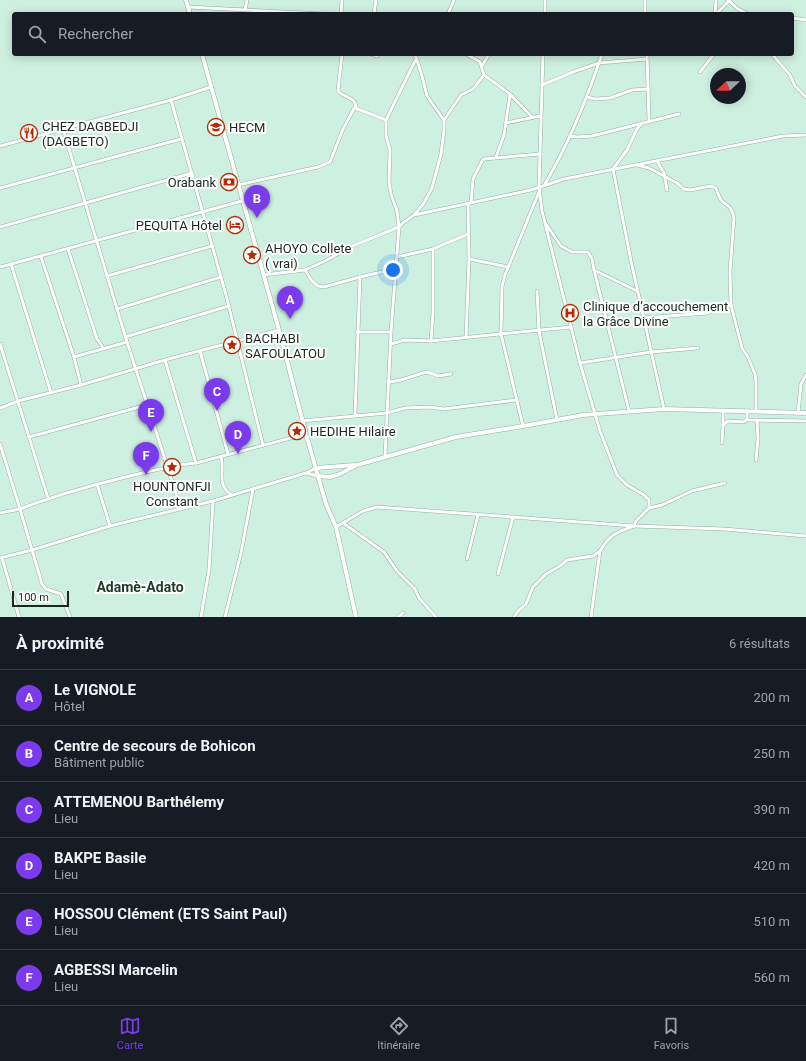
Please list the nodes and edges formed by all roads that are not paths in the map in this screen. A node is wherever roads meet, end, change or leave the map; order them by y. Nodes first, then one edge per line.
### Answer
1 (186, 0) edge
2 (246, 0) edge
3 (342, 0) edge
4 (376, 0) edge
5 (454, 0) edge
6 (546, 0) edge
7 (645, 0) edge
8 (716, 0) edge
9 (729, 0) edge
10 (188, 7) junction
11 (738, 9) junction
12 (245, 10) junction
13 (189, 12) edge
14 (284, 12) edge
15 (341, 12) edge
16 (374, 12) edge
17 (449, 12) edge
18 (545, 12) edge
19 (645, 12) edge
20 (715, 12) edge
21 (717, 12) edge
22 (740, 12) edge
23 (744, 12) edge
24 (794, 18) edge
25 (806, 20) edge
26 (203, 56) edge
27 (342, 56) edge
28 (415, 56) edge
29 (470, 56) edge
30 (488, 56) edge
31 (543, 56) edge
32 (601, 56) edge
33 (647, 56) edge
34 (712, 56) edge
35 (774, 56) edge
36 (416, 59) junction
37 (647, 60) junction
38 (599, 63) junction
39 (482, 66) junction
40 (700, 72) dead end
41 (484, 75) junction
42 (542, 85) junction
43 (211, 87) junction
44 (649, 89) junction
45 (510, 94) junction
46 (587, 97) junction
47 (806, 97) edge
48 (171, 100) junction
49 (355, 108) junction
50 (679, 114) dead end
51 (540, 116) junction
52 (532, 117) junction
53 (386, 120) junction
54 (444, 120) junction
55 (649, 121) junction
56 (506, 123) junction
57 (642, 123) junction
58 (63, 129) junction
59 (806, 135) edge
60 (570, 136) junction
61 (181, 139) junction
62 (0, 146) edge
63 (540, 154) junction
64 (496, 157) junction
65 (657, 161) junction
66 (635, 165) junction
67 (75, 168) junction
68 (613, 169) junction
69 (192, 173) junction
70 (665, 177) junction
71 (238, 184) junction
72 (545, 184) junction
73 (538, 187) junction
74 (0, 188) edge
75 (667, 190) dead end
76 (539, 192) junction
77 (242, 200) junction
78 (84, 203) junction
79 (470, 203) junction
80 (203, 211) junction
81 (414, 215) junction
82 (545, 223) junction
83 (0, 226) edge
84 (399, 228) junction
85 (468, 234) junction
86 (96, 241) junction
87 (212, 246) junction
88 (68, 249) junction
89 (433, 249) junction
90 (40, 257) junction
91 (397, 257) junction
92 (469, 259) junction
93 (11, 264) junction
94 (0, 267) edge
95 (508, 267) junction
96 (395, 269) junction
97 (305, 270) junction
98 (594, 270) junction
99 (263, 275) junction
100 (107, 276) junction
101 (221, 277) junction
102 (360, 277) junction
103 (637, 290) junction
104 (537, 291) dead end
105 (731, 305) junction
106 (229, 306) junction
107 (117, 309) junction
108 (643, 318) junction
109 (571, 327) junction
110 (279, 330) junction
111 (539, 331) junction
112 (357, 332) junction
113 (391, 332) junction
114 (501, 334) junction
115 (126, 337) junction
116 (466, 338) junction
117 (238, 341) junction
118 (431, 341) junction
119 (127, 342) junction
120 (0, 344) edge
121 (391, 344) junction
122 (698, 348) dead end
123 (104, 349) junction
124 (200, 351) junction
125 (651, 352) junction
126 (74, 357) junction
127 (616, 357) junction
128 (165, 360) junction
129 (580, 363) junction
130 (136, 368) junction
131 (451, 374) dead end
132 (806, 376) edge
133 (388, 382) junction
134 (82, 385) junction
135 (51, 393) junction
136 (517, 400) junction
137 (18, 401) junction
138 (147, 405) junction
139 (0, 408) edge
140 (664, 410) junction
141 (629, 411) junction
142 (723, 411) junction
143 (747, 411) junction
144 (756, 411) junction
145 (798, 412) junction
146 (387, 413) junction
147 (594, 413) junction
148 (806, 413) edge
149 (356, 415) junction
150 (747, 419) junction
151 (557, 420) junction
152 (757, 420) junction
153 (302, 421) junction
154 (806, 421) edge
155 (724, 425) junction
156 (523, 426) junction
157 (306, 434) junction
158 (29, 437) junction
159 (722, 443) dead end
160 (0, 444) edge
161 (263, 445) junction
162 (228, 454) junction
163 (221, 456) junction
164 (385, 456) junction
165 (756, 460) dead end
166 (196, 463) junction
167 (357, 465) junction
168 (167, 466) junction
169 (316, 468) junction
170 (306, 473) junction
171 (318, 476) junction
172 (725, 483) dead end
173 (97, 484) junction
174 (253, 489) junction
175 (231, 495) junction
176 (48, 498) junction
177 (213, 501) junction
178 (649, 508) junction
179 (20, 509) junction
180 (181, 509) junction
181 (0, 513) edge
182 (478, 515) junction
183 (513, 518) junction
184 (343, 523) junction
185 (110, 526) junction
186 (634, 526) junction
187 (336, 527) junction
188 (806, 536) edge
189 (32, 550) junction
190 (600, 551) junction
191 (1, 558) edge
192 (467, 559) dead end
193 (498, 574) dead end
194 (403, 613) dead end
195 (19, 617) edge
196 (70, 617) edge
197 (201, 617) edge
198 (225, 617) edge
199 (356, 617) edge
200 (398, 617) edge
201 (436, 617) edge
202 (514, 617) edge
203 (591, 617) edge

1 - 10 street
2 - 12 street
3 - 15 street
4 - 16 street
5 - 17 street
6 - 18 street
7 - 19 street
8 - 20 street
9 - 11 street
9 - 21 street
10 - 12 street
10 - 13 street
11 - 22 street
11 - 23 street
12 - 14 street
24 - 25 street
26 - 43 street
27 - 49 street
28 - 36 street
29 - 39 street
30 - 39 street
31 - 42 street
32 - 38 street
33 - 37 street
34 - 40 street
35 - 47 street
36 - 53 street
36 - 54 street
37 - 38 street
37 - 44 street
38 - 42 street
38 - 46 street
39 - 41 street
41 - 45 street
41 - 54 street
42 - 51 street
43 - 48 street
43 - 71 street
44 - 46 street
44 - 55 street
45 - 52 street
45 - 56 street
46 - 60 street
48 - 58 street
48 - 61 street
49 - 53 street
49 - 71 street
50 - 55 street
51 - 52 street
51 - 63 street
52 - 56 street
53 - 84 street
54 - 81 street
55 - 57 street
56 - 64 street
57 - 60 street
57 - 68 street
58 - 62 street
58 - 67 street
59 - 65 street
60 - 72 street
61 - 67 street
61 - 69 street
63 - 64 street
63 - 73 street
64 - 79 street
65 - 66 street
65 - 70 street
66 - 68 street
66 - 70 street
67 - 74 street
67 - 78 street
68 - 72 street
68 - 103 street
69 - 78 street
69 - 80 street
70 - 75 street
70 - 105 street
71 - 77 street
72 - 73 street
73 - 76 street
73 - 79 street
76 - 82 street
76 - 95 street
77 - 80 street
77 - 99 street
78 - 83 street
78 - 86 street
79 - 81 street
79 - 85 street
80 - 86 street
80 - 87 street
81 - 84 street
82 - 98 street
82 - 109 street
84 - 91 street
84 - 97 street
85 - 89 street
85 - 92 street
86 - 88 street
86 - 100 street
87 - 100 street
87 - 101 street
88 - 90 street
88 - 123 street
89 - 91 street
89 - 118 street
90 - 93 street
90 - 126 street
91 - 96 street
92 - 95 street
92 - 116 street
93 - 94 street
93 - 135 street
95 - 114 street
96 - 102 street
96 - 113 street
97 - 99 street
97 - 102 street
98 - 103 street
98 - 127 street
99 - 110 street
100 - 107 street
101 - 106 street
101 - 107 street
102 - 112 street
103 - 108 street
104 - 111 street
105 - 108 street
105 - 144 street
106 - 115 street
106 - 117 street
107 - 115 street
108 - 125 street
109 - 111 street
109 - 129 street
110 - 117 street
110 - 153 street
111 - 114 street
111 - 151 street
112 - 113 street
112 - 149 street
113 - 121 street
114 - 116 street
114 - 136 street
115 - 119 street
116 - 118 street
117 - 124 street
117 - 161 street
118 - 121 street
119 - 123 street
119 - 130 street
120 - 137 street
121 - 133 street
122 - 125 street
123 - 126 street
124 - 128 street
124 - 162 street
125 - 127 street
125 - 140 street
126 - 134 street
127 - 129 street
127 - 141 street
128 - 130 street
128 - 166 street
129 - 147 street
130 - 134 street
130 - 138 street
131 - 133 street
132 - 145 street
133 - 146 street
134 - 135 street
135 - 137 street
136 - 146 street
136 - 156 street
137 - 139 street
137 - 158 street
138 - 158 street
138 - 168 street
140 - 141 street
140 - 142 street
141 - 147 street
142 - 143 street
142 - 155 street
143 - 144 street
143 - 150 street
144 - 145 street
145 - 148 street
146 - 149 street
146 - 164 street
147 - 151 street
147 - 178 street
149 - 153 street
150 - 152 street
150 - 155 street
151 - 156 street
152 - 154 street
152 - 165 street
153 - 157 street
155 - 159 street
156 - 164 street
157 - 161 street
157 - 169 street
158 - 176 street
160 - 179 street
161 - 162 street
162 - 163 street
163 - 166 street
163 - 175 street
164 - 167 street
166 - 168 street
167 - 169 street
167 - 171 street
168 - 173 street
168 - 180 street
169 - 170 street
169 - 171 street
170 - 171 street
170 - 174 street
171 - 187 street
172 - 178 street
173 - 176 street
173 - 185 street
174 - 175 street
174 - 198 street
175 - 177 street
176 - 179 street
177 - 180 street
177 - 197 street
178 - 186 street
179 - 181 street
179 - 189 street
180 - 185 street
182 - 183 street
182 - 184 street
182 - 192 street
183 - 186 street
183 - 193 street
184 - 187 street
184 - 201 street
185 - 189 street
186 - 188 street
186 - 190 street
187 - 199 street
189 - 191 street
189 - 196 street
190 - 202 street
190 - 203 street
191 - 195 street
194 - 200 street

